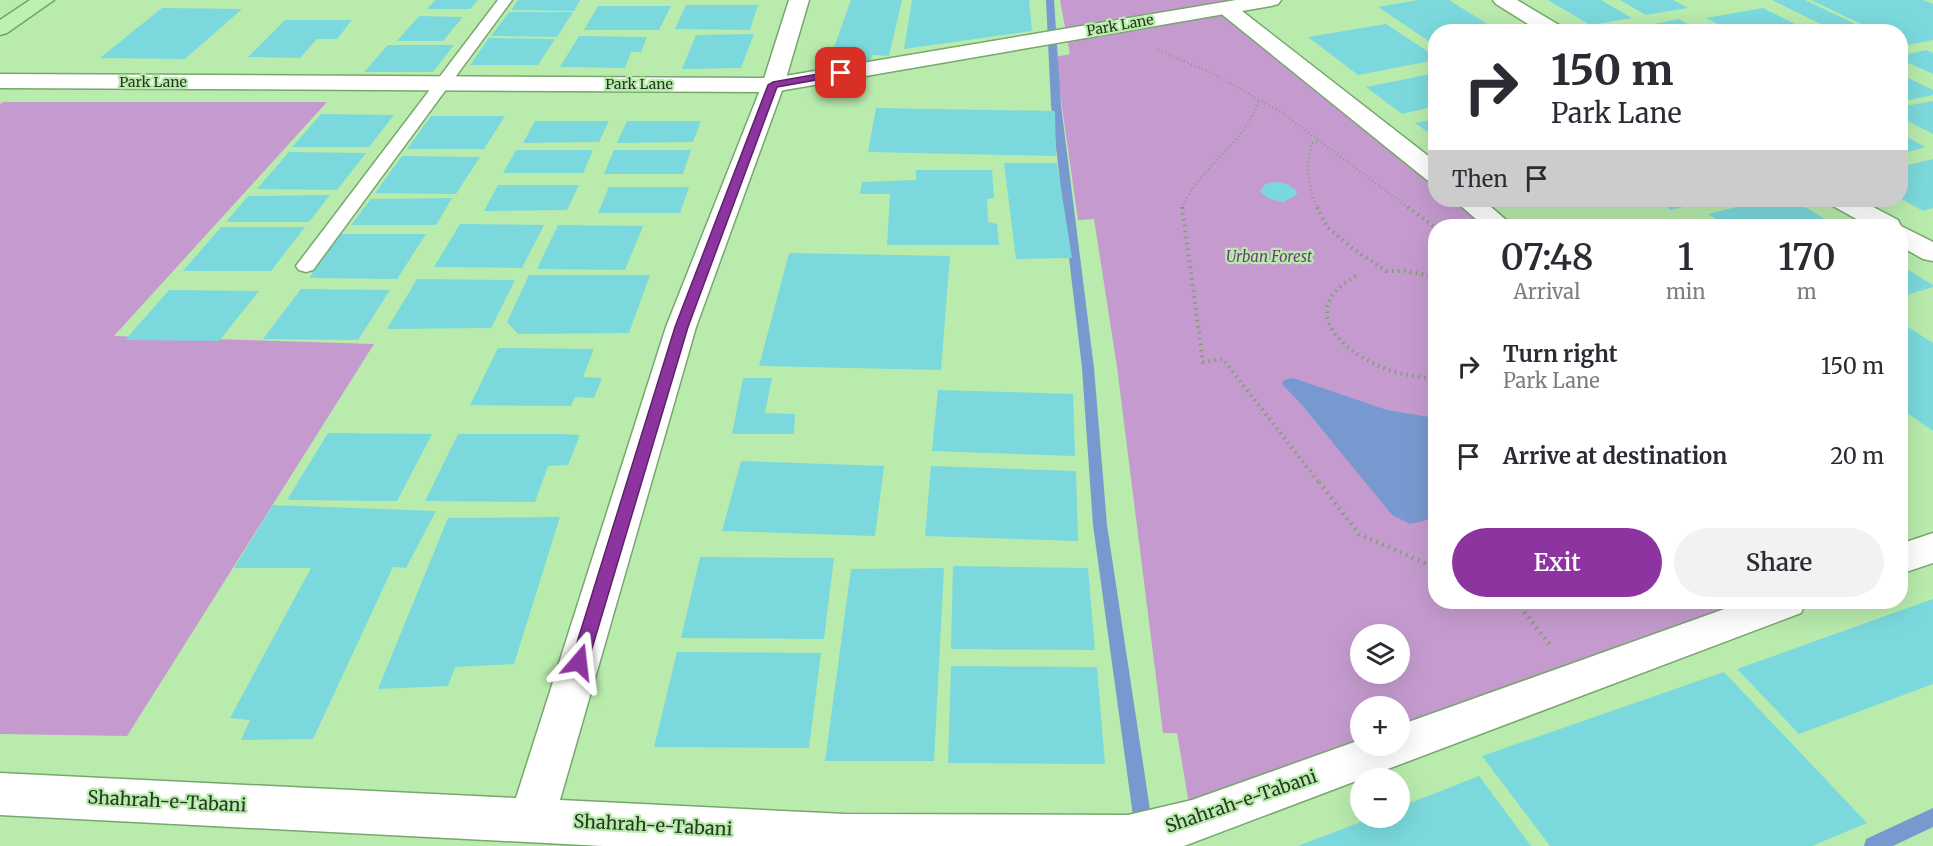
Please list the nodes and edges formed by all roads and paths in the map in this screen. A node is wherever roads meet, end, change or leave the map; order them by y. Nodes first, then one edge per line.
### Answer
1 (44, 0) edge
2 (506, 0) edge
3 (799, 0) edge
4 (1271, 0) edge
5 (1503, 0) edge
6 (1226, 8) junction
7 (1544, 24) edge
8 (1125, 25) junction
9 (0, 29) edge
10 (0, 81) edge
11 (444, 83) junction
12 (773, 85) junction
13 (1259, 99) junction
14 (1320, 141) junction
15 (1428, 169) edge
16 (1476, 207) edge
17 (1854, 207) edge
18 (1491, 219) edge
19 (1876, 219) edge
20 (1428, 222) edge
21 (1908, 239) edge
22 (1933, 253) edge
23 (306, 266) dead end
24 (1356, 276) dead end
25 (1428, 276) edge
26 (1428, 378) edge
27 (1428, 564) edge
28 (1522, 609) edge
29 (1768, 609) edge
30 (1577, 679) junction
31 (1410, 741) edge
32 (1369, 756) edge
33 (0, 794) edge
34 (532, 818) junction

1 - 9 main road
2 - 11 lane
3 - 12 street
4 - 6 street, Park Lane
5 - 7 street
6 - 8 street, Park Lane
6 - 15 street
8 - 12 street, Park Lane
8 - 13 path
10 - 11 street, Park Lane
11 - 12 street, Park Lane
11 - 23 lane
12 - 34 street
13 - 14 path
13 - 27 path
14 - 20 path
14 - 25 path
16 - 18 street
17 - 19 street
21 - 22 street
24 - 26 path
28 - 30 path
29 - 30 street, Shahrah-e-Tabani
30 - 31 street, Shahrah-e-Tabani
32 - 34 street, Shahrah-e-Tabani
33 - 34 street, Shahrah-e-Tabani

